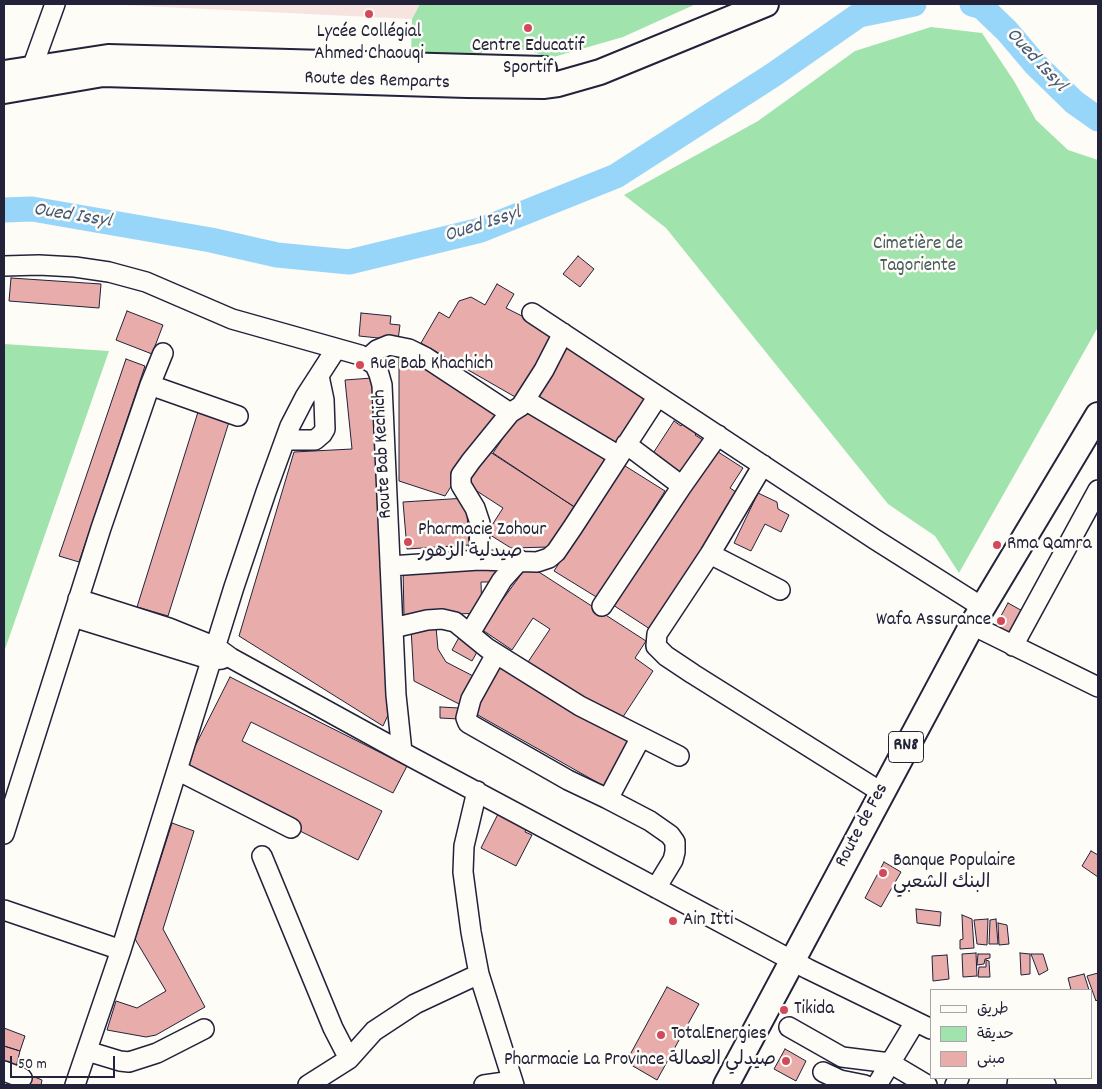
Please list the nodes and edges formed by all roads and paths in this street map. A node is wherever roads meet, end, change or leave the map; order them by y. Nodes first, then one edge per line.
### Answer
1 (55, 4) edge
2 (724, 4) edge
3 (766, 4) edge
4 (32, 68) junction
5 (4, 73) edge
6 (4, 91) edge
7 (4, 266) edge
8 (532, 313) dead end
9 (563, 333) junction
10 (336, 349) junction
11 (163, 353) dead end
12 (368, 359) junction
13 (319, 376) junction
14 (150, 385) junction
15 (658, 396) junction
16 (524, 400) junction
17 (510, 413) junction
18 (238, 416) dead end
19 (1096, 422) edge
20 (718, 435) junction
21 (285, 440) junction
22 (622, 450) junction
23 (763, 465) junction
24 (682, 486) junction
25 (1098, 490) edge
26 (710, 554) junction
27 (479, 560) junction
28 (520, 560) junction
29 (390, 566) junction
30 (780, 590) dead end
31 (602, 606) dead end
32 (76, 608) junction
33 (977, 616) junction
34 (393, 628) junction
35 (470, 633) junction
36 (1013, 646) junction
37 (214, 653) junction
38 (496, 654) junction
39 (1098, 688) edge
40 (641, 737) junction
41 (402, 752) junction
42 (679, 756) dead end
43 (177, 770) junction
44 (477, 791) junction
45 (882, 792) junction
46 (608, 799) junction
47 (291, 828) dead end
48 (4, 834) edge
49 (262, 856) dead end
50 (656, 888) junction
51 (4, 910) edge
52 (121, 950) junction
53 (792, 960) junction
54 (479, 974) junction
55 (923, 1026) edge
56 (789, 1027) dead end
57 (204, 1029) dead end
58 (86, 1051) junction
59 (349, 1059) junction
60 (890, 1063) junction
61 (4, 1071) edge
62 (823, 1072) dead end
63 (22, 1078) dead end
64 (1033, 1079) edge
65 (513, 1083) edge
66 (75, 1085) edge
67 (308, 1085) edge
68 (484, 1085) edge
69 (726, 1085) edge
70 (865, 1085) edge
71 (877, 1085) edge
72 (927, 1085) edge
73 (1046, 1085) edge

1 - 4 street
2 - 4 main road, Route des Remparts
3 - 6 main road, Route des Remparts
4 - 5 main road, Route des Remparts
7 - 10 street
8 - 9 street
9 - 15 street
9 - 16 street
10 - 12 street
10 - 13 street
11 - 14 street
12 - 17 street
12 - 29 street, Route Bab Kechich
13 - 21 street
13 - 21 street
14 - 18 street
14 - 32 street
15 - 20 street
15 - 22 street
16 - 17 street
16 - 22 street
17 - 27 street
19 - 33 main road, Route de Fes / RN8
20 - 23 street
20 - 24 street
21 - 37 street
22 - 24 street
22 - 28 street
23 - 26 street
23 - 33 street
24 - 31 street
25 - 36 street
26 - 30 street
26 - 45 street
27 - 28 street
27 - 29 street
28 - 35 street
29 - 34 street, Route Bab Kechich
32 - 37 street
32 - 48 street
33 - 36 street
33 - 45 main road, Route de Fes / RN8
34 - 35 street
34 - 41 street, Route Bab Kechich
35 - 38 street
36 - 39 street
37 - 41 street
37 - 43 street
38 - 40 street
38 - 46 street
40 - 42 street
40 - 46 street
41 - 44 street
43 - 47 street
43 - 52 street
44 - 50 street
44 - 54 street
45 - 53 main road, Route de Fes / RN8
46 - 50 street
49 - 59 street
50 - 53 street
51 - 52 street
52 - 58 street
53 - 55 street
53 - 69 main road, Route de Fes / RN8
54 - 59 street
54 - 65 street
55 - 60 street
56 - 60 street
57 - 58 street
58 - 66 street
59 - 67 street
60 - 71 street
60 - 72 street
61 - 63 street
62 - 70 street
64 - 73 street
65 - 68 street

